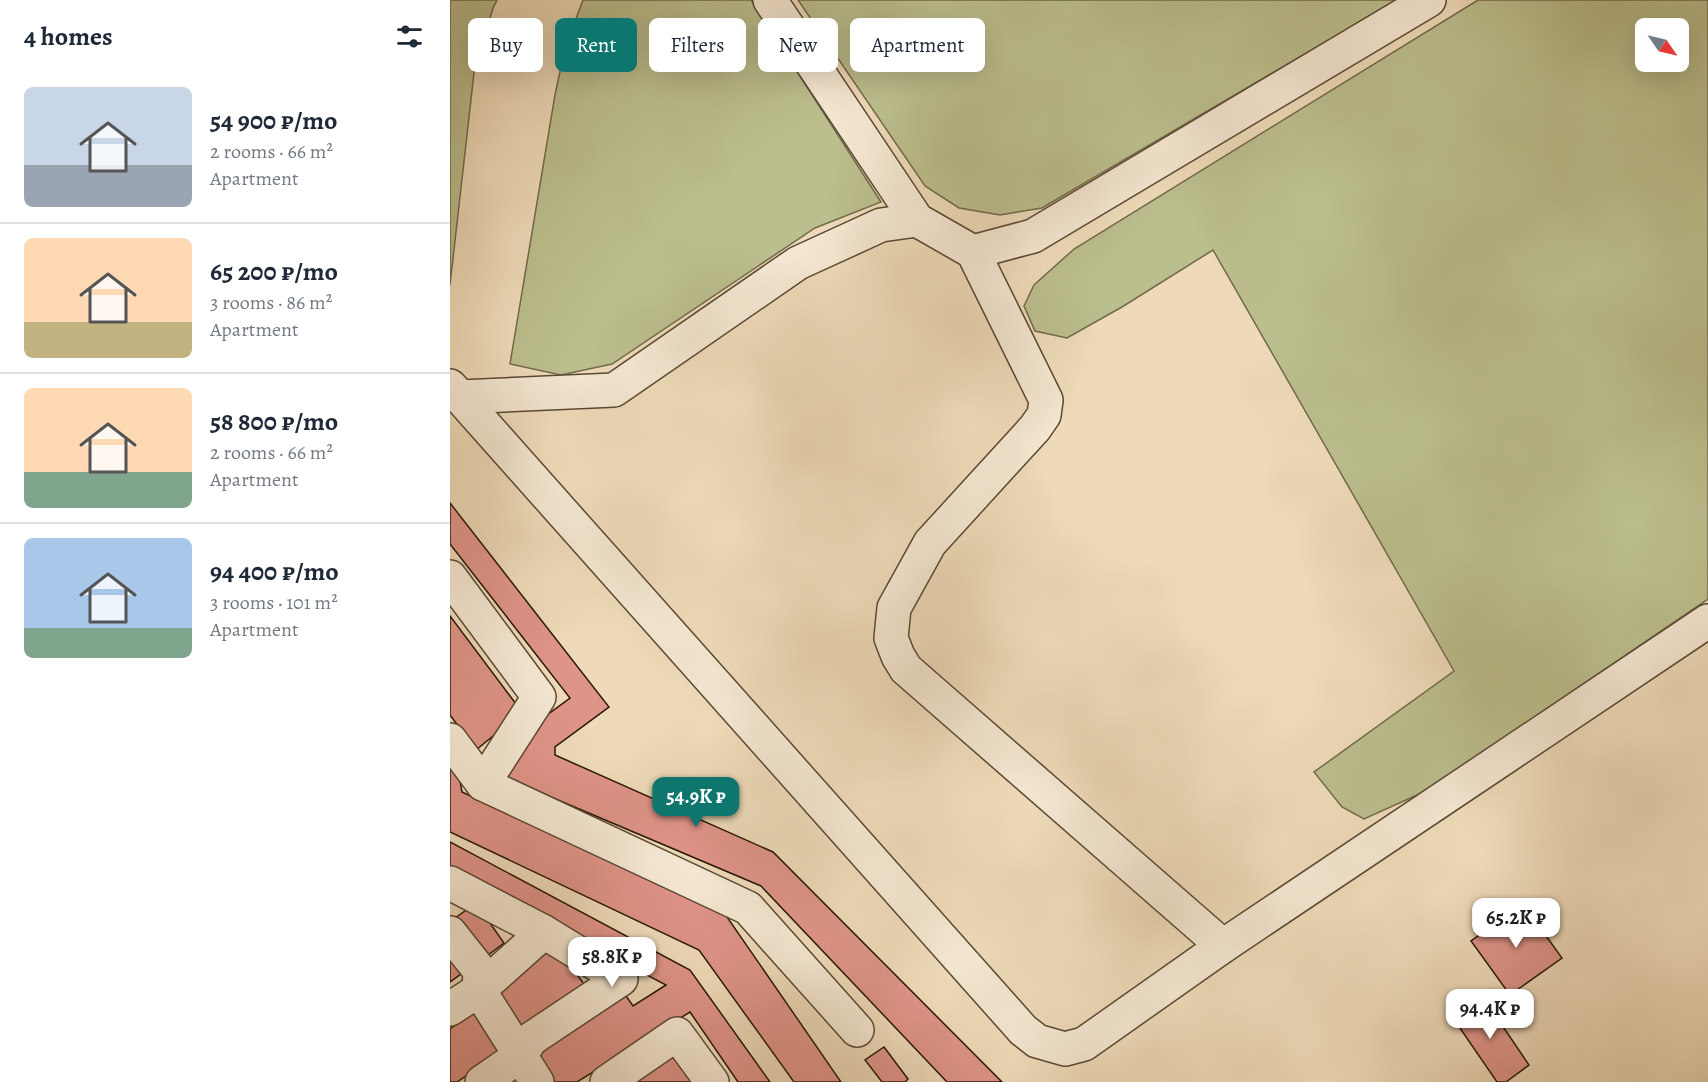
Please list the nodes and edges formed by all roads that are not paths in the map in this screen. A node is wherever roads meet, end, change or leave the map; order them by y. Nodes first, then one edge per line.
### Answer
1 (770, 0) edge
2 (1429, 0) edge
3 (917, 220) junction
4 (973, 252) junction
5 (455, 392) edge
6 (450, 577) edge
7 (1708, 621) edge
8 (450, 740) edge
9 (483, 784) junction
10 (455, 892) edge
11 (544, 932) junction
12 (450, 933) edge
13 (1223, 946) junction
14 (479, 990) junction
15 (450, 1010) edge
16 (857, 1030) dead end
17 (528, 1069) edge
18 (609, 1081) edge
19 (482, 1082) edge
20 (712, 1082) edge

1 - 3 lane
2 - 4 lane
3 - 4 lane
3 - 5 lane
4 - 13 lane
5 - 13 lane
6 - 9 lane
7 - 13 lane
8 - 9 lane
9 - 16 lane
10 - 11 lane
11 - 14 lane
11 - 17 lane
12 - 14 lane
14 - 15 lane
14 - 17 lane
17 - 19 lane
18 - 20 lane

